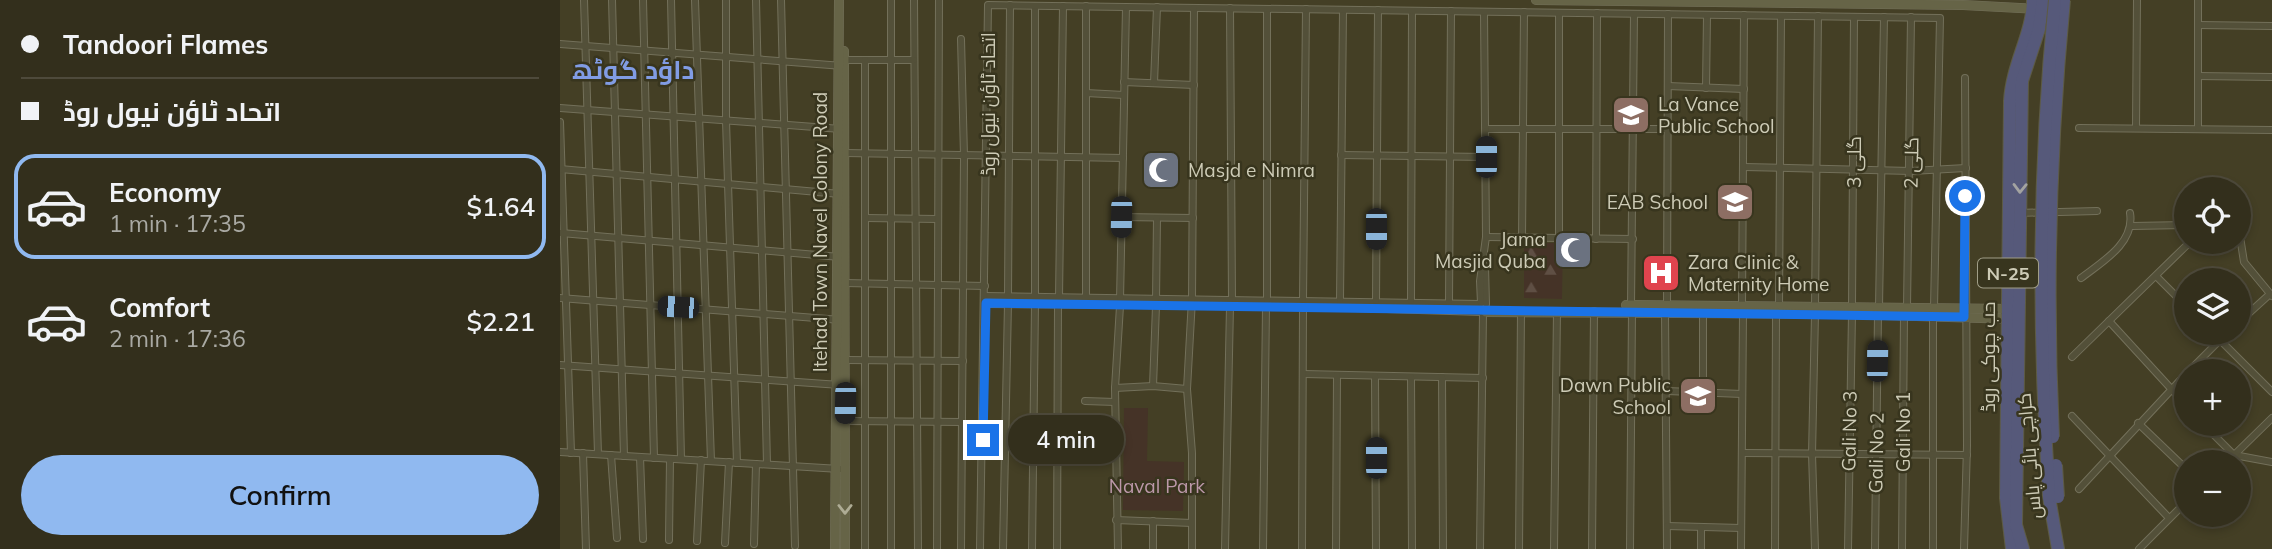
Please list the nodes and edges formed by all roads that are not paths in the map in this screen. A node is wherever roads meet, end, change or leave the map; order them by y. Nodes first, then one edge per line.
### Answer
1 (584, 0) edge
2 (612, 0) edge
3 (643, 0) edge
4 (671, 0) edge
5 (695, 0) edge
6 (726, 0) edge
7 (756, 0) edge
8 (781, 0) edge
9 (839, 0) edge
10 (845, 0) edge
11 (891, 0) edge
12 (914, 0) edge
13 (939, 0) edge
14 (1536, 0) edge
15 (1544, 0) edge
16 (1566, 0) edge
17 (1592, 0) edge
18 (1615, 0) edge
19 (2055, 0) edge
20 (2064, 0) edge
21 (2137, 0) edge
22 (2198, 0) edge
23 (1640, 1) edge
24 (1664, 1) edge
25 (1696, 1) edge
26 (1716, 1) edge
27 (1741, 1) edge
28 (1764, 1) edge
29 (1790, 1) edge
30 (1817, 1) edge
31 (1842, 1) edge
32 (1865, 2) edge
33 (1891, 2) edge
34 (1915, 2) edge
35 (1940, 2) edge
36 (1963, 2) edge
37 (2038, 4) edge
38 (1010, 5) junction
39 (1035, 6) junction
40 (1063, 6) junction
41 (1086, 6) junction
42 (1126, 7) junction
43 (1157, 7) junction
44 (1194, 8) junction
45 (1230, 8) junction
46 (1267, 9) junction
47 (1306, 9) junction
48 (1343, 10) junction
49 (1378, 10) junction
50 (1412, 11) junction
51 (1451, 11) junction
52 (1485, 12) junction
53 (1524, 12) junction
54 (1559, 13) junction
55 (1597, 13) junction
56 (1634, 14) junction
57 (1668, 14) junction
58 (1707, 15) junction
59 (1744, 15) junction
60 (1781, 16) junction
61 (1818, 16) junction
62 (1854, 17) junction
63 (1884, 17) junction
64 (1911, 18) junction
65 (2198, 25) junction
66 (2272, 26) edge
67 (961, 39) dead end
68 (560, 44) edge
69 (585, 46) junction
70 (613, 49) junction
71 (644, 51) junction
72 (673, 54) junction
73 (695, 56) junction
74 (726, 58) junction
75 (865, 60) junction
76 (891, 60) junction
77 (914, 60) junction
78 (757, 61) junction
79 (783, 63) junction
80 (842, 64) junction
81 (2198, 76) junction
82 (2272, 77) edge
83 (1965, 78) dead end
84 (1124, 82) junction
85 (1154, 83) junction
86 (1194, 85) junction
87 (1668, 86) junction
88 (1706, 88) junction
89 (1744, 89) junction
90 (1086, 93) junction
91 (1124, 95) junction
92 (560, 108) edge
93 (587, 110) junction
94 (615, 112) junction
95 (646, 114) junction
96 (674, 117) junction
97 (697, 118) junction
98 (726, 121) junction
99 (560, 122) edge
100 (759, 123) junction
101 (784, 125) junction
102 (2136, 127) junction
103 (2079, 128) dead end
104 (2198, 128) junction
105 (841, 129) junction
106 (1486, 129) junction
107 (1522, 129) junction
108 (1559, 129) junction
109 (1597, 129) junction
110 (1633, 129) junction
111 (1668, 129) junction
112 (2272, 130) edge
113 (845, 153) junction
114 (866, 153) junction
115 (890, 154) junction
116 (914, 155) junction
117 (1341, 155) junction
118 (938, 156) junction
119 (964, 156) junction
120 (1377, 156) junction
121 (988, 157) junction
122 (1009, 157) junction
123 (1035, 157) junction
124 (1412, 157) junction
125 (1451, 157) junction
126 (1486, 157) junction
127 (1061, 158) junction
128 (1086, 158) junction
129 (1123, 158) junction
130 (1744, 167) junction
131 (1781, 168) junction
132 (1966, 168) junction
133 (561, 169) edge
134 (1816, 169) junction
135 (1937, 169) junction
136 (1854, 170) junction
137 (1882, 170) junction
138 (1911, 171) junction
139 (589, 172) junction
140 (617, 174) junction
141 (647, 177) junction
142 (675, 179) junction
143 (700, 182) junction
144 (728, 184) junction
145 (760, 187) junction
146 (786, 189) junction
147 (841, 194) junction
148 (2097, 211) dead end
149 (2014, 213) junction
150 (2130, 213) dead end
151 (1121, 217) junction
152 (866, 218) junction
153 (889, 218) junction
154 (1157, 218) junction
155 (1193, 218) junction
156 (914, 219) junction
157 (937, 219) junction
158 (2174, 225) edge
159 (2132, 226) junction
160 (562, 233) edge
161 (591, 236) junction
162 (1486, 237) junction
163 (618, 238) junction
164 (1522, 238) junction
165 (1559, 238) junction
166 (1597, 239) junction
167 (1633, 239) junction
168 (649, 241) junction
169 (676, 243) junction
170 (702, 245) junction
171 (730, 248) junction
172 (762, 250) junction
173 (787, 252) junction
174 (2178, 254) edge
175 (2243, 254) edge
176 (841, 257) junction
177 (2156, 276) junction
178 (2081, 278) dead end
179 (845, 283) junction
180 (866, 283) junction
181 (889, 284) junction
182 (915, 284) junction
183 (937, 285) junction
184 (964, 286) junction
185 (985, 286) junction
186 (2174, 294) edge
187 (2271, 295) edge
188 (563, 299) edge
189 (1086, 299) junction
190 (986, 300) junction
191 (1008, 300) junction
192 (593, 301) junction
193 (1035, 301) junction
194 (1058, 301) junction
195 (1340, 301) junction
196 (1376, 301) junction
197 (1411, 301) junction
198 (620, 303) junction
199 (1120, 303) junction
200 (1156, 303) junction
201 (1192, 303) junction
202 (1231, 303) junction
203 (1266, 303) junction
204 (1303, 303) junction
205 (1449, 303) junction
206 (651, 306) junction
207 (678, 307) junction
208 (1483, 308) junction
209 (1632, 308) junction
210 (1666, 308) junction
211 (1742, 309) junction
212 (705, 310) junction
213 (1852, 310) junction
214 (1521, 311) junction
215 (1557, 311) junction
216 (1594, 311) junction
217 (1777, 311) junction
218 (1815, 311) junction
219 (1878, 311) junction
220 (1934, 311) junction
221 (732, 312) junction
222 (1905, 312) junction
223 (2251, 312) edge
224 (1703, 313) junction
225 (1964, 313) junction
226 (764, 314) junction
227 (2013, 314) junction
228 (789, 316) junction
229 (842, 320) junction
230 (2109, 321) junction
231 (2215, 345) edge
232 (2225, 345) edge
233 (2072, 357) dead end
234 (2201, 359) edge
235 (846, 360) junction
236 (866, 360) junction
237 (890, 360) junction
238 (915, 360) junction
239 (937, 360) junction
240 (963, 361) junction
241 (560, 365) edge
242 (568, 366) junction
243 (595, 368) junction
244 (621, 370) junction
245 (652, 372) junction
246 (679, 374) junction
247 (1304, 374) junction
248 (1337, 375) junction
249 (707, 376) junction
250 (1376, 376) junction
251 (1411, 376) junction
252 (1442, 377) junction
253 (734, 378) junction
254 (1483, 378) junction
255 (765, 380) junction
256 (790, 382) junction
257 (841, 385) junction
258 (1153, 386) junction
259 (2174, 387) edge
260 (1115, 388) junction
261 (1187, 389) junction
262 (2171, 390) junction
263 (1667, 391) junction
264 (1703, 392) junction
265 (2272, 392) edge
266 (2174, 393) edge
267 (1742, 394) junction
268 (1085, 401) dead end
269 (1115, 402) junction
270 (2072, 416) dead end
271 (2272, 418) edge
272 (845, 421) junction
273 (865, 421) junction
274 (890, 422) junction
275 (916, 422) junction
276 (937, 422) junction
277 (962, 422) junction
278 (2138, 423) junction
279 (2215, 436) edge
280 (2229, 450) edge
281 (2239, 450) edge
282 (560, 452) edge
283 (1774, 452) junction
284 (571, 453) junction
285 (583, 453) junction
286 (1742, 453) junction
287 (598, 454) junction
288 (1812, 454) junction
289 (1848, 454) junction
290 (1902, 454) junction
291 (1934, 454) junction
292 (2110, 454) junction
293 (611, 455) junction
294 (1876, 455) junction
295 (1967, 455) junction
296 (624, 456) junction
297 (640, 457) junction
298 (654, 458) junction
299 (670, 458) junction
300 (2174, 458) edge
301 (2251, 458) edge
302 (681, 459) junction
303 (701, 460) junction
304 (711, 461) junction
305 (729, 462) junction
306 (2272, 462) edge
307 (737, 463) junction
308 (756, 464) junction
309 (767, 464) junction
310 (793, 466) junction
311 (840, 469) junction
312 (2079, 489) dead end
313 (2054, 497) junction
314 (2174, 513) edge
315 (2169, 518) junction
316 (1116, 520) junction
317 (1153, 521) junction
318 (1192, 523) junction
319 (1667, 526) junction
320 (1702, 527) junction
321 (1741, 528) junction
322 (617, 538) dead end
323 (643, 539) dead end
324 (669, 540) dead end
325 (697, 541) dead end
326 (725, 543) dead end
327 (754, 544) dead end
328 (2057, 544) edge
329 (795, 546) dead end
330 (586, 549) edge
331 (835, 549) edge
332 (845, 549) edge
333 (865, 549) edge
334 (891, 549) edge
335 (918, 549) edge
336 (937, 549) edge
337 (961, 549) edge
338 (980, 549) edge
339 (1003, 549) edge
340 (1032, 549) edge
341 (1057, 549) edge
342 (1118, 549) edge
343 (1153, 549) edge
344 (1192, 549) edge
345 (1225, 549) edge
346 (1263, 549) edge
347 (1303, 549) edge
348 (1336, 549) edge
349 (1376, 549) edge
350 (1412, 549) edge
351 (1443, 549) edge
352 (1480, 549) edge
353 (1519, 549) edge
354 (1554, 549) edge
355 (1592, 549) edge
356 (1630, 549) edge
357 (1667, 549) edge
358 (1701, 549) edge
359 (1741, 549) edge
360 (1775, 549) edge
361 (1815, 549) edge
362 (1848, 549) edge
363 (1875, 549) edge
364 (1902, 549) edge
365 (1933, 549) edge
366 (1964, 549) edge
367 (2012, 549) edge
368 (2023, 549) edge
369 (2138, 549) edge

1 - 69 street
2 - 70 street
3 - 71 street
4 - 72 street
5 - 73 street
6 - 74 street
7 - 78 street
8 - 79 street
9 - 80 street, Itehad Town Navel Colony Road
10 - 80 street, Itehad Town Navel Colony Road
11 - 76 street
12 - 77 street
13 - 118 street
14 - 15 street
15 - 16 street
16 - 17 street
17 - 18 street
18 - 23 street
19 - 313 highway, کراچی بائی پاس, bridge
20 - 313 highway, کراچی بائی پاس, bridge
21 - 102 street
22 - 65 street
23 - 24 street
24 - 25 street
25 - 26 street
26 - 27 street
27 - 28 street
28 - 29 street
29 - 30 street
30 - 31 street
31 - 32 street
32 - 33 street
33 - 34 street
34 - 35 street
35 - 36 street
36 - 37 street
37 - 149 highway
38 - 39 street, اتحاد ٹاؤن نیول روڈ
38 - 121 street, اتحاد ٹاؤن نیول روڈ
38 - 122 street
39 - 40 street, اتحاد ٹاؤن نیول روڈ
39 - 123 street
40 - 41 street, اتحاد ٹاؤن نیول روڈ
40 - 127 street
41 - 42 street, اتحاد ٹاؤن نیول روڈ
41 - 90 street
42 - 43 street, اتحاد ٹاؤن نیول روڈ
42 - 84 street
43 - 44 street, اتحاد ٹاؤن نیول روڈ
43 - 85 street
44 - 45 street, اتحاد ٹاؤن نیول روڈ
44 - 86 street
45 - 46 street, اتحاد ٹاؤن نیول روڈ
45 - 202 street
46 - 47 street, اتحاد ٹاؤن نیول روڈ
46 - 203 street
47 - 48 street, اتحاد ٹاؤن نیول روڈ
47 - 204 street
48 - 49 street, اتحاد ٹاؤن نیول روڈ
48 - 117 street
49 - 50 street, اتحاد ٹاؤن نیول روڈ
49 - 120 street
50 - 51 street, اتحاد ٹاؤن نیول روڈ
50 - 124 street
51 - 52 street, اتحاد ٹاؤن نیول روڈ
51 - 125 street
52 - 53 street, اتحاد ٹاؤن نیول روڈ
52 - 106 street
53 - 54 street, اتحاد ٹاؤن نیول روڈ
53 - 107 street
54 - 55 street, اتحاد ٹاؤن نیول روڈ
54 - 108 street
55 - 56 street, اتحاد ٹاؤن نیول روڈ
55 - 109 street
56 - 57 street, اتحاد ٹاؤن نیول روڈ
56 - 110 street
57 - 58 street, اتحاد ٹاؤن نیول روڈ
57 - 87 street
58 - 59 street, اتحاد ٹاؤن نیول روڈ
58 - 88 street
59 - 60 street, اتحاد ٹاؤن نیول روڈ
59 - 89 street
60 - 61 street, اتحاد ٹاؤن نیول روڈ
60 - 131 street
61 - 62 street, اتحاد ٹاؤن نیول روڈ
61 - 134 street
62 - 63 street, اتحاد ٹاؤن نیول روڈ
62 - 136 street, گلی 3
63 - 64 street, اتحاد ٹاؤن نیول روڈ
63 - 137 street, گلی 2
64 - 135 street, اتحاد ٹاؤن نیول روڈ
64 - 138 street, گلی 2
65 - 66 street
65 - 81 street
67 - 119 street
68 - 69 street
69 - 70 street
69 - 93 street
70 - 71 street
70 - 94 street
71 - 72 street
71 - 95 street
72 - 73 street
72 - 96 street
73 - 74 street
73 - 97 street
74 - 78 street
74 - 98 street
75 - 76 street
75 - 80 street
75 - 114 street
76 - 77 street
76 - 115 street
77 - 116 street
78 - 79 street
78 - 100 street
79 - 80 street
79 - 101 street
80 - 105 street, Itehad Town Navel Colony Road
81 - 82 street
81 - 104 street
83 - 132 street
84 - 85 street
84 - 91 street
85 - 86 street
86 - 155 street
87 - 88 street
87 - 111 street
88 - 89 street
89 - 130 street
90 - 91 street
90 - 128 street
91 - 129 street
92 - 93 street
93 - 94 street
93 - 139 street
94 - 95 street
94 - 140 street
95 - 96 street
95 - 141 street
96 - 97 street
96 - 142 street
97 - 98 street
97 - 143 street
98 - 100 street
98 - 144 street
99 - 133 street
100 - 101 street
100 - 145 street
101 - 105 street
101 - 146 street
102 - 103 street
102 - 104 street
104 - 112 street
105 - 113 street, Itehad Town Navel Colony Road
105 - 147 street, Itehad Town Navel Colony Road
106 - 107 street
106 - 126 street
107 - 108 street
107 - 164 street
108 - 109 street
108 - 165 street
109 - 110 street
109 - 166 street
110 - 111 street
110 - 167 street
111 - 210 street
113 - 114 street
113 - 147 street, Itehad Town Navel Colony Road
114 - 115 street
114 - 152 street
115 - 116 street
115 - 153 street
116 - 118 street
116 - 156 street
117 - 120 street
117 - 195 street
118 - 119 street
118 - 157 street
119 - 121 street
119 - 184 street
120 - 124 street
120 - 196 street
121 - 122 street
121 - 185 street, اتحاد ٹاؤن نیول روڈ
122 - 123 street
122 - 191 street
123 - 127 street
123 - 193 street
124 - 125 street
124 - 197 street
125 - 126 street
125 - 205 street
126 - 162 street
127 - 128 street
127 - 194 street
128 - 129 street
128 - 189 street
129 - 151 street
130 - 131 street
130 - 211 street
131 - 134 street
131 - 217 street
132 - 135 street
132 - 225 street
133 - 139 street
133 - 160 street
134 - 136 street
134 - 218 street
135 - 138 street
135 - 220 street
136 - 137 street
136 - 213 street, گلی 3
137 - 138 street
137 - 219 street, گلی 2
138 - 222 street, گلی 2
139 - 140 street
139 - 161 street
140 - 141 street
140 - 163 street
141 - 142 street
141 - 168 street
142 - 143 street
142 - 169 street
143 - 144 street
143 - 170 street
144 - 145 street
144 - 171 street
145 - 146 street
145 - 172 street
146 - 147 street
146 - 173 street
147 - 176 street, Itehad Town Navel Colony Road
148 - 149 street
149 - 227 highway
150 - 159 street
151 - 154 street
151 - 199 street
152 - 153 street
152 - 180 street
153 - 156 street
153 - 181 street
154 - 155 street
154 - 200 street
155 - 201 street
156 - 157 street
156 - 182 street
157 - 183 street
158 - 159 street
159 - 178 street
160 - 161 street
160 - 188 street
161 - 163 street
161 - 192 street
162 - 164 street
162 - 208 street
163 - 168 street
163 - 198 street
164 - 165 street
165 - 166 street
166 - 167 street
167 - 209 street
168 - 169 street
168 - 206 street
169 - 170 street
169 - 207 street
170 - 171 street
170 - 212 street
171 - 172 street
171 - 221 street
172 - 173 street
172 - 226 street
173 - 176 street
173 - 228 street
174 - 177 street
175 - 187 street
176 - 179 street, Itehad Town Navel Colony Road
176 - 229 street, Itehad Town Navel Colony Road
177 - 186 street
177 - 230 street
179 - 180 street
179 - 229 street, Itehad Town Navel Colony Road
180 - 181 street
180 - 236 street
181 - 182 street
181 - 237 street
182 - 183 street
182 - 238 street
183 - 184 street
183 - 239 street
184 - 185 street
184 - 240 street
185 - 190 street, اتحاد ٹاؤن نیول روڈ
187 - 223 street
188 - 192 street
188 - 242 street
189 - 194 street
189 - 199 street
190 - 191 street
190 - 338 street, اتحاد ٹاؤن نیول روڈ
191 - 193 street
191 - 339 street
192 - 198 street
192 - 243 street
193 - 194 street
193 - 340 street
194 - 199 street
194 - 341 street
195 - 196 street
195 - 204 street
196 - 197 street
197 - 205 street
198 - 206 street
198 - 244 street
199 - 200 street
199 - 260 street
200 - 201 street
200 - 258 street
201 - 202 street
201 - 261 street
202 - 203 street
202 - 345 street
203 - 204 street
203 - 346 street
204 - 208 street
204 - 247 street
205 - 208 street
206 - 207 street
206 - 245 street
207 - 212 street
207 - 246 street
208 - 209 street
208 - 214 street
208 - 254 street
209 - 210 street
209 - 216 street
209 - 356 street
210 - 211 street
210 - 224 street
210 - 263 street
211 - 217 street
211 - 224 street
211 - 267 street
212 - 221 street
212 - 249 street
213 - 218 street
213 - 219 street
213 - 289 street, Gali No 3
214 - 215 street
214 - 353 street
215 - 216 street
215 - 354 street
216 - 355 street
217 - 218 street
217 - 283 street
218 - 288 street
219 - 222 street
219 - 294 street, Gali No 2
220 - 222 street
220 - 225 street
220 - 291 street
221 - 226 street
221 - 253 street
222 - 290 street, Gali No 1
224 - 264 street
225 - 227 street
225 - 295 street
226 - 228 street
226 - 255 street
227 - 367 highway, حب چوکی روڈ
227 - 368 highway
228 - 229 street
228 - 256 street
229 - 235 street, Itehad Town Navel Colony Road
229 - 257 street, Itehad Town Navel Colony Road
230 - 233 street
230 - 262 street
231 - 234 street
232 - 265 street
235 - 236 street
235 - 257 street, Itehad Town Navel Colony Road
236 - 237 street
236 - 273 street
237 - 238 street
237 - 274 street
238 - 239 street
238 - 275 street
239 - 240 street
239 - 276 street
240 - 277 street
241 - 242 street
242 - 243 street
242 - 284 street
243 - 244 street
243 - 287 street
244 - 245 street
244 - 296 street
245 - 246 street
245 - 298 street
246 - 249 street
246 - 302 street
247 - 248 street
247 - 347 street
248 - 250 street
248 - 348 street
249 - 253 street
249 - 304 street
250 - 251 street
250 - 349 street
251 - 252 street
251 - 350 street
252 - 254 street
252 - 351 street
253 - 255 street
253 - 307 street
254 - 352 street
255 - 256 street
255 - 309 street
256 - 257 street
256 - 310 street
257 - 272 street, Itehad Town Navel Colony Road
257 - 311 street, Itehad Town Navel Colony Road
258 - 260 street
258 - 261 street
259 - 262 street
260 - 269 street
261 - 318 street
262 - 266 street
262 - 278 street
263 - 264 street
263 - 319 street
264 - 267 street
267 - 286 street
268 - 269 street
269 - 316 street
270 - 292 street
271 - 281 street
272 - 273 street
272 - 311 street, Itehad Town Navel Colony Road
273 - 274 street
273 - 333 street
274 - 275 street
274 - 334 street
275 - 276 street
275 - 335 street
276 - 277 street
276 - 336 street
277 - 337 street
278 - 292 street
278 - 300 street
279 - 280 street
282 - 284 street
283 - 286 street
283 - 288 street
283 - 360 street
284 - 285 street
285 - 287 street
285 - 330 street
286 - 321 street
287 - 293 street
288 - 289 street
288 - 361 street
289 - 294 street
289 - 362 street, Gali No 3
290 - 291 street
290 - 294 street
290 - 364 street, Gali No 1
291 - 295 street
291 - 365 street
292 - 312 street
292 - 315 street
293 - 296 street
293 - 322 street
294 - 363 street, Gali No 2
295 - 366 street
296 - 297 street
297 - 298 street
297 - 323 street
298 - 299 street
299 - 302 street
299 - 324 street
301 - 306 street
302 - 303 street
303 - 304 street
303 - 325 street
304 - 305 street
305 - 307 street
305 - 326 street
307 - 308 street
308 - 309 street
308 - 327 street
309 - 310 street
310 - 311 street
310 - 329 street
311 - 331 street, Itehad Town Navel Colony Road
311 -> 332 street, Itehad Town Navel Colony Road
313 - 328 highway, کراچی بائی پاس
314 - 315 street
315 - 369 street
316 - 317 street
316 - 342 street
317 - 318 street
317 - 343 street
318 - 344 street
319 - 320 street
319 - 357 street
320 - 321 street
320 - 358 street
321 - 359 street

